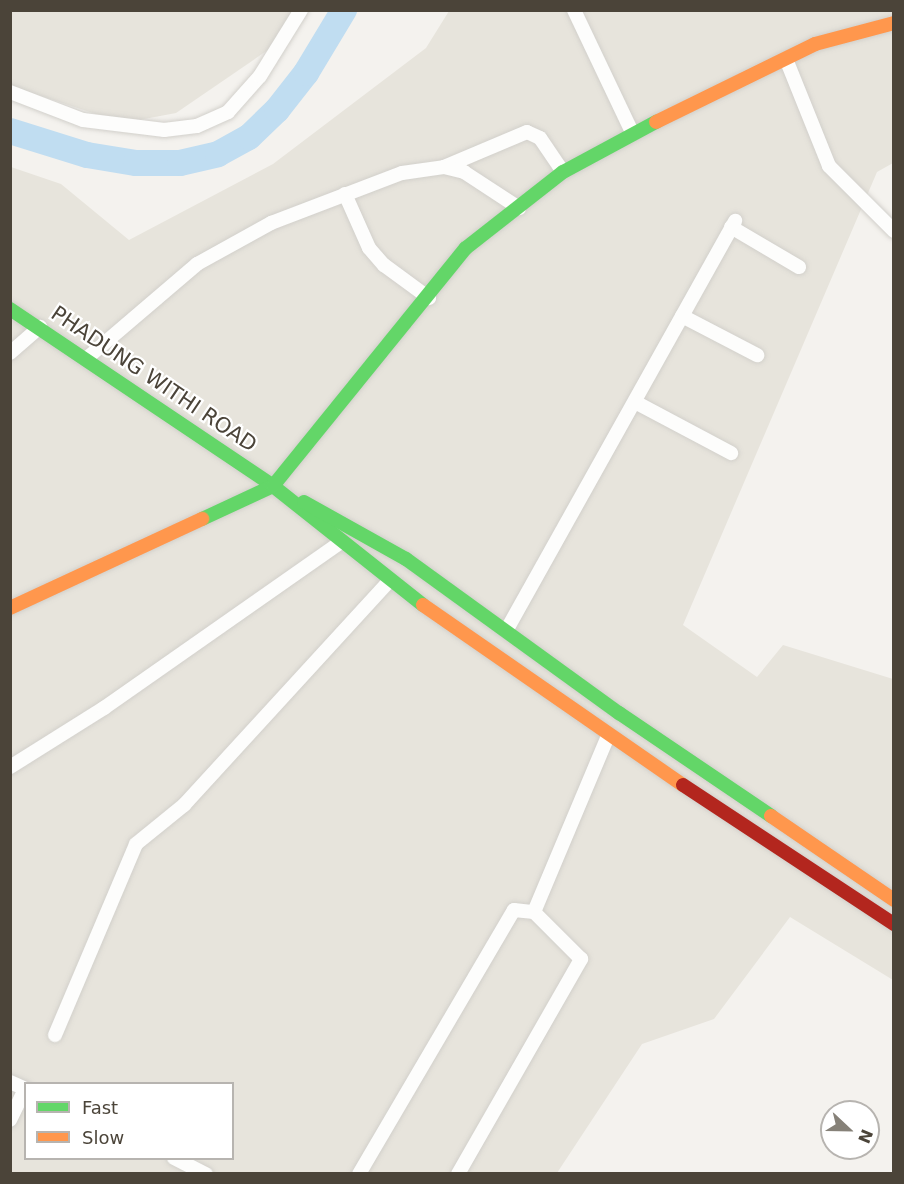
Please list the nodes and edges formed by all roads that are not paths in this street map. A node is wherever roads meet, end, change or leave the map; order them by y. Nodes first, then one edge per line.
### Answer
1 (301, 10) edge
2 (574, 10) edge
3 (894, 23) edge
4 (786, 59) junction
5 (10, 92) edge
6 (633, 134) junction
7 (444, 167) junction
8 (563, 172) junction
9 (345, 194) junction
10 (519, 208) junction
11 (894, 231) edge
12 (798, 267) dead end
13 (429, 298) junction
14 (10, 309) edge
15 (682, 316) junction
16 (39, 327) junction
17 (10, 353) edge
18 (758, 355) dead end
19 (87, 358) junction
20 (635, 402) junction
21 (731, 453) dead end
22 (273, 486) junction
23 (340, 543) junction
24 (389, 581) junction
25 (10, 608) edge
26 (506, 631) junction
27 (608, 736) junction
28 (10, 767) edge
29 (894, 900) edge
30 (534, 912) junction
31 (894, 924) edge
32 (55, 1035) dead end
33 (10, 1082) edge
34 (24, 1089) edge
35 (24, 1091) edge
36 (10, 1120) edge
37 (178, 1160) edge
38 (207, 1173) edge
39 (359, 1173) edge
40 (458, 1173) edge

1 - 5 street
2 - 6 street
3 - 4 main road
4 - 6 main road
4 - 11 street
6 - 8 main road
7 - 8 street
7 - 9 street
7 - 10 street
8 - 10 main road
9 - 13 street
9 - 19 street
10 - 13 main road
12 - 15 street
13 - 22 main road
14 - 16 main road, PHADUNG WITHI ROAD
15 - 18 street
15 - 20 street
16 - 17 street
16 - 19 main road, PHADUNG WITHI ROAD
19 - 22 main road, PHADUNG WITHI ROAD
20 - 21 street
20 - 26 street
22 - 23 main road
22 - 25 main road
22 - 26 main road
23 - 24 main road
23 - 28 street
24 - 27 main road
24 - 32 street
26 - 29 main road
27 - 30 street
27 - 31 main road
30 - 39 street
30 - 40 street
33 - 34 street
35 - 36 street
37 - 38 street

